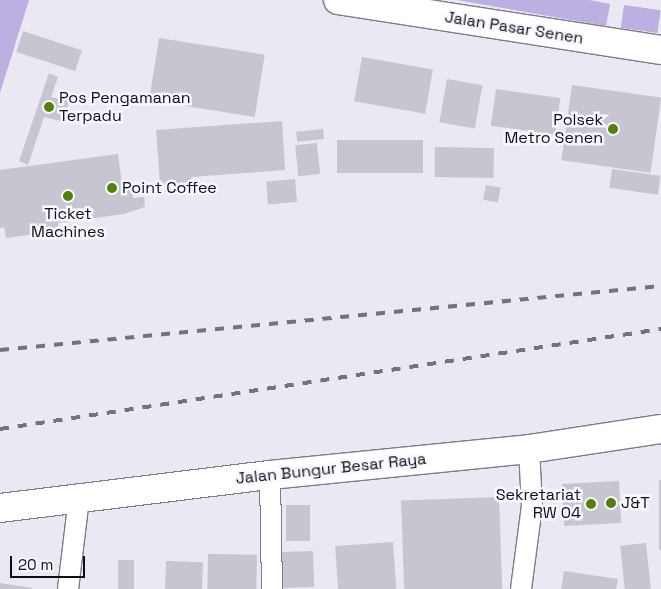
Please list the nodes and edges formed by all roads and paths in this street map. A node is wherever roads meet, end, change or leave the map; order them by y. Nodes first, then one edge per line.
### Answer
1 (338, 0) edge
2 (430, 7) edge
3 (661, 50) edge
4 (661, 429) edge
5 (529, 449) junction
6 (270, 475) junction
7 (80, 498) junction
8 (0, 508) edge
9 (68, 589) edge
10 (272, 589) edge
11 (521, 589) edge

1 - 2 street, Jalan Pasar Senen
2 - 3 street, Jalan Pasar Senen
4 - 5 street, Jalan Bungur Besar Raya
5 - 6 street, Jalan Bungur Besar Raya
5 - 11 street
6 - 7 street, Jalan Bungur Besar Raya
6 - 10 street
7 - 8 street, Jalan Bungur Besar Raya
7 - 9 street

